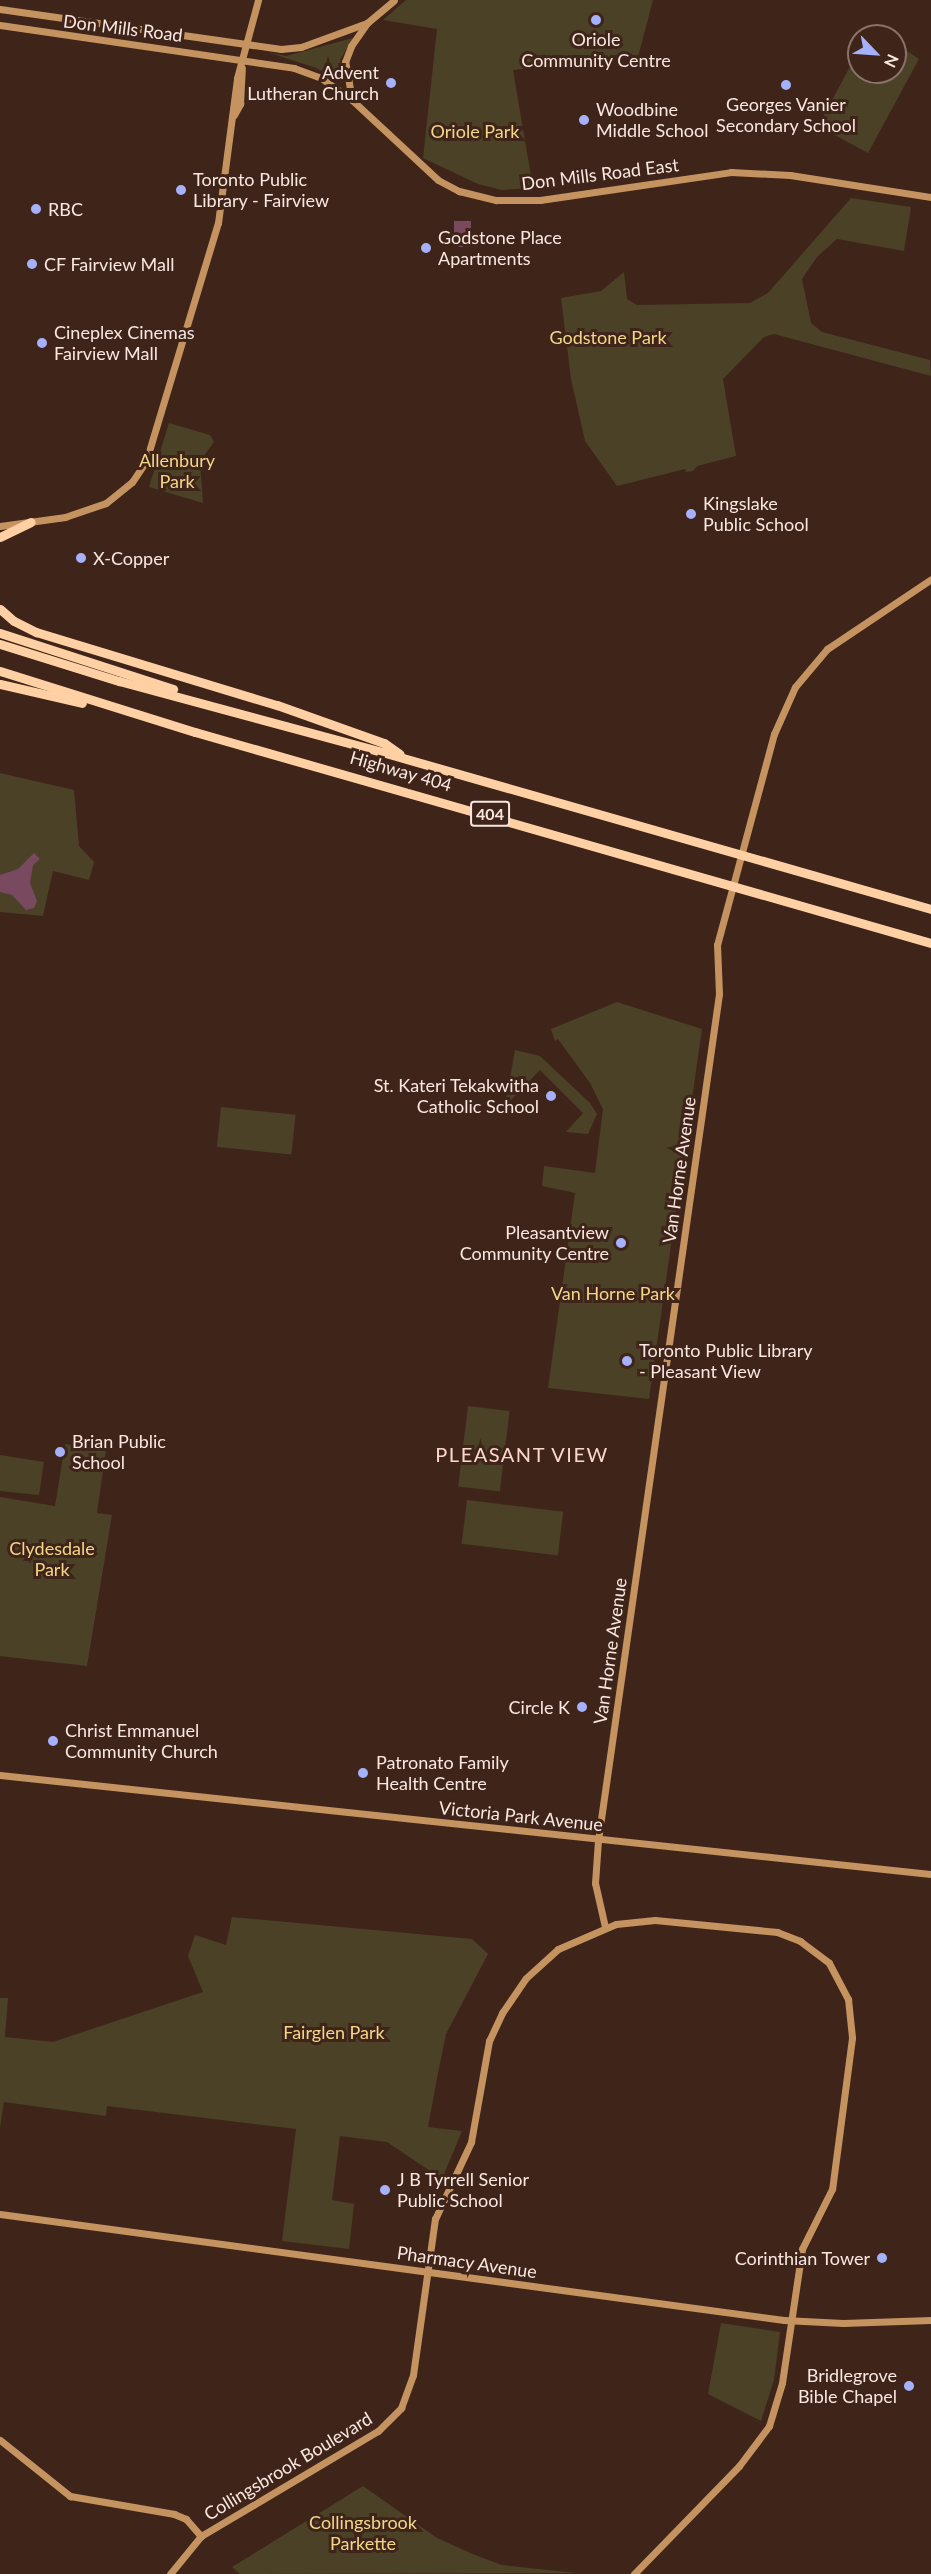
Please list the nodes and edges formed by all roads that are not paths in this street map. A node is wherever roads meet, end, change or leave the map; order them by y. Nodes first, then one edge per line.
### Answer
1 (258, 0) edge
2 (394, 0) edge
3 (0, 9) edge
4 (367, 23) junction
5 (0, 26) edge
6 (246, 44) junction
7 (242, 62) junction
8 (352, 100) junction
9 (931, 197) edge
10 (32, 522) junction
11 (0, 526) edge
12 (0, 537) edge
13 (931, 579) edge
14 (0, 609) edge
15 (0, 633) edge
16 (0, 644) edge
17 (0, 671) edge
18 (0, 684) edge
19 (202, 703) junction
20 (105, 706) junction
21 (406, 759) junction
22 (931, 909) edge
23 (931, 943) edge
24 (0, 1775) edge
25 (598, 1840) junction
26 (931, 1874) edge
27 (605, 1927) junction
28 (0, 2214) edge
29 (427, 2272) junction
30 (792, 2320) junction
31 (931, 2320) edge
32 (0, 2440) edge
33 (201, 2536) junction
34 (170, 2574) edge
35 (634, 2574) edge

1 - 6 street
2 - 4 street
3 - 6 street, Don Mills Road
4 - 6 street, Don Mills Road
4 - 8 street
5 - 7 street, Don Mills Road
6 - 7 street
7 - 8 street, Don Mills Road East
7 - 10 street
8 - 9 street, Don Mills Road East
10 - 11 street
10 - 12 highway
13 - 25 street, Van Horne Avenue
14 - 21 highway
15 - 19 highway
16 - 19 highway, Highway 404 / 404
17 - 20 highway, Highway 404 / 404
18 - 20 highway
19 - 21 highway, Highway 404 / 404
20 - 23 highway, Highway 404 / 404
21 - 22 highway, Highway 404 / 404
24 - 25 street, Victoria Park Avenue
25 - 26 street, Victoria Park Avenue
25 - 27 street, Van Horne Avenue
27 - 29 street, Collingsbrook Boulevard
27 - 30 street, Collingsbrook Boulevard
28 - 29 street, Pharmacy Avenue
29 - 30 street, Pharmacy Avenue
29 - 33 street, Collingsbrook Boulevard
30 - 31 street, Pharmacy Avenue
30 - 35 street, Collingsbrook Boulevard
32 - 33 street
33 - 34 street, Collingsbrook Boulevard

